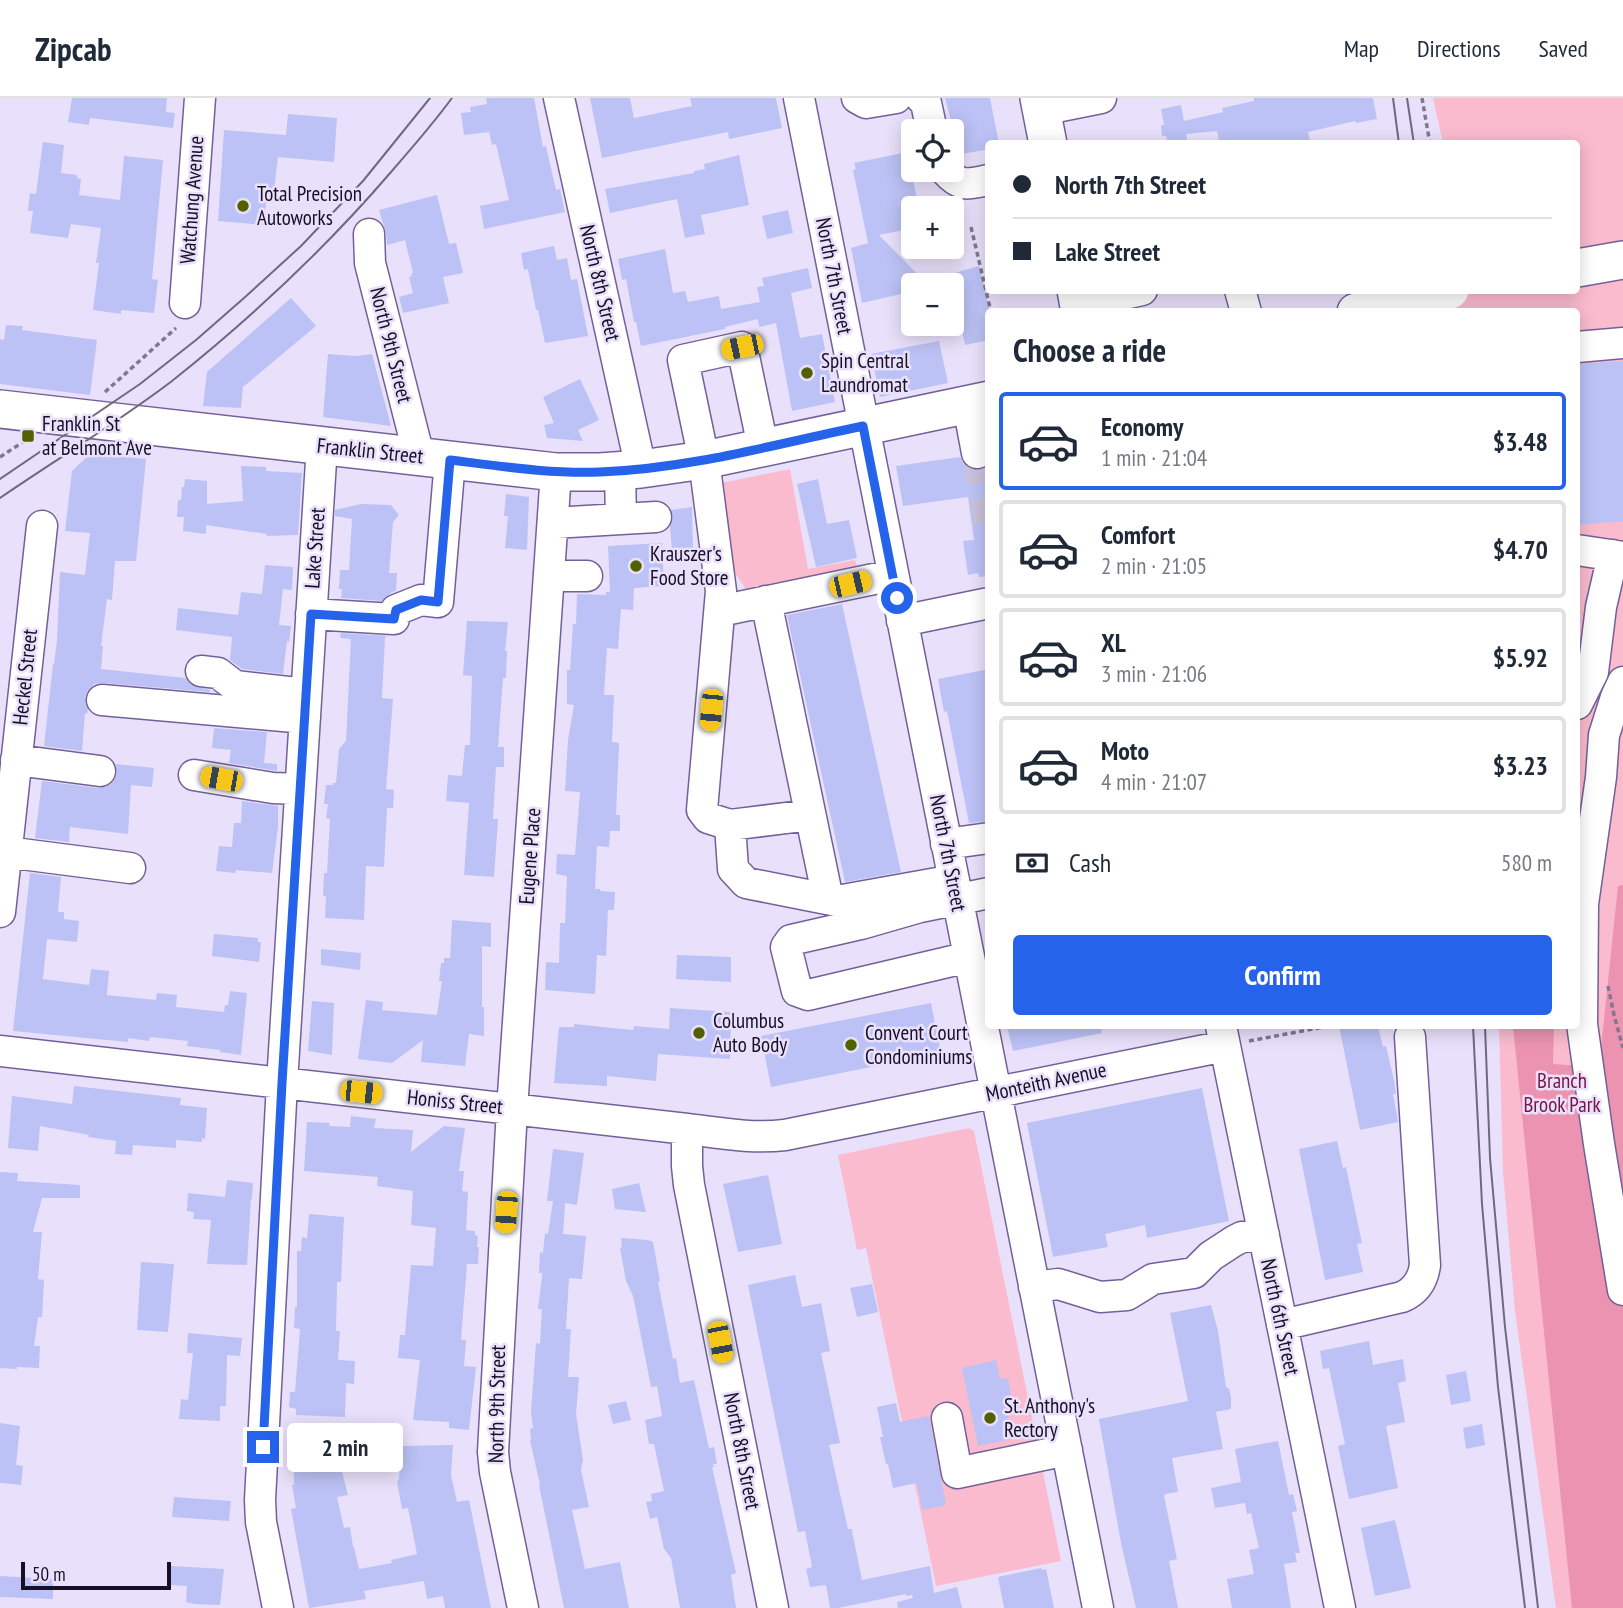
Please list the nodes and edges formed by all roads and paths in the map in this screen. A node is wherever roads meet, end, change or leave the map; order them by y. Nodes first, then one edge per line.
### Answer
1 (200, 98) edge
2 (559, 98) edge
3 (799, 98) edge
4 (857, 98) edge
5 (896, 98) edge
6 (921, 98) edge
7 (1101, 98) edge
8 (1422, 98) edge
9 (1043, 117) edge
10 (929, 119) edge
11 (1429, 140) edge
12 (985, 181) edge
13 (958, 182) edge
14 (971, 227) dead end
15 (369, 234) dead end
16 (1623, 260) edge
17 (1580, 267) edge
18 (985, 286) edge
19 (1118, 294) edge
20 (1434, 294) edge
21 (1079, 302) edge
22 (1374, 308) edge
23 (180, 316) joint
24 (1623, 343) edge
25 (1580, 347) edge
26 (103, 400) dead end
27 (978, 402) edge
28 (0, 409) edge
29 (863, 426) junction
30 (322, 445) junction
31 (762, 447) junction
32 (977, 453) tunnel mouth
33 (435, 458) junction
34 (704, 460) junction
35 (631, 470) junction
36 (556, 472) junction
37 (656, 517) dead end
38 (621, 519) junction
39 (553, 523) junction
40 (42, 526) dead end
41 (1580, 550) edge
42 (1618, 556) edge
43 (893, 575) junction
44 (549, 576) junction
45 (587, 576) dead end
46 (766, 601) junction
47 (985, 604) edge
48 (720, 611) junction
49 (311, 614) junction
50 (902, 621) junction
51 (201, 671) dead end
52 (1623, 682) edge
53 (1580, 699) edge
54 (102, 700) dead end
55 (306, 706) junction
56 (16, 760) junction
57 (100, 771) dead end
58 (194, 775) dead end
59 (300, 789) junction
60 (810, 815) junction
61 (730, 825) junction
62 (985, 839) edge
63 (946, 844) junction
64 (6, 852) junction
65 (130, 868) dead end
66 (955, 890) junction
67 (985, 893) edge
68 (828, 899) junction
69 (0, 912) edge
70 (969, 957) junction
71 (1304, 1029) edge
72 (1410, 1037) dead end
73 (1231, 1038) edge
74 (0, 1051) edge
75 (282, 1083) junction
76 (996, 1093) junction
77 (512, 1109) junction
78 (867, 1119) joint
79 (687, 1129) junction
80 (1264, 1235) junction
81 (504, 1239) joint
82 (1034, 1287) junction
83 (1623, 1290) edge
84 (1282, 1325) junction
85 (947, 1418) dead end
86 (1067, 1450) junction
87 (278, 1608) edge
88 (523, 1608) edge
89 (773, 1608) edge
90 (1098, 1608) edge
91 (1340, 1608) edge

1 - 23 street, Watchung Avenue
2 - 35 street, North 8th Street
3 - 29 street, North 7th Street
4 - 5 street
6 - 10 street
7 - 9 street
8 - 11 path
12 - 13 street
14 - 18 path
15 - 33 street, North 9th Street
16 - 17 main road
19 - 21 street
20 - 22 main road, bridge
23 - 26 path
24 - 25 street
27 - 29 main road, Franklin Street
27 - 32 street
28 - 30 main road, Franklin Street
29 - 31 main road, Franklin Street
29 - 43 street, North 7th Street
30 - 33 main road, Franklin Street
30 - 49 street, Lake Street
31 - 34 main road, Franklin Street
31 - 34 street
33 - 36 main road, Franklin Street
33 - 49 street, North 9th Street
34 - 35 main road, Franklin Street
34 - 48 street
35 - 36 main road, Franklin Street
35 - 38 street, North 8th Street
36 - 39 street, Eugene Place
37 - 38 street
38 - 39 street
39 - 44 street, Eugene Place
40 - 56 street, Heckel Street
41 - 42 street
42 - 53 street
43 - 46 street
43 - 50 street, North 7th Street
44 - 45 street
44 - 77 street, Eugene Place
46 - 48 street
46 - 60 street
47 - 50 street
48 - 61 street
49 - 55 street, Lake Street
50 - 63 street, North 7th Street
51 - 55 street
52 - 83 street
54 - 55 street
55 - 59 street, Lake Street
56 - 57 street
56 - 64 street, Heckel Street
58 - 59 street
59 - 75 street, Lake Street
60 - 61 street
60 - 68 street
61 - 68 street
62 - 63 street
63 - 66 street, North 7th Street
64 - 65 street
64 - 69 street, Heckel Street
66 - 67 street
66 - 68 street
66 - 70 street, North 7th Street
66 - 70 street
70 - 76 street, North 7th Street
71 - 73 path
72 - 84 street
73 - 76 street, Monteith Avenue
73 - 80 street, North 6th Street
74 - 75 street, Honiss Street
75 - 77 street, Honiss Street
75 - 87 street, Lake Street
76 - 78 street, Monteith Avenue
76 - 82 street, North 7th Street
77 - 79 street, Honiss Street
77 - 81 street, Eugene Place
78 - 79 street, Honiss Street
79 - 89 street, North 8th Street
80 - 82 street
80 - 84 street, North 6th Street
81 - 88 street, North 9th Street
82 - 86 street, North 7th Street
84 - 91 street, North 6th Street
85 - 86 street
86 - 90 street, North 7th Street

